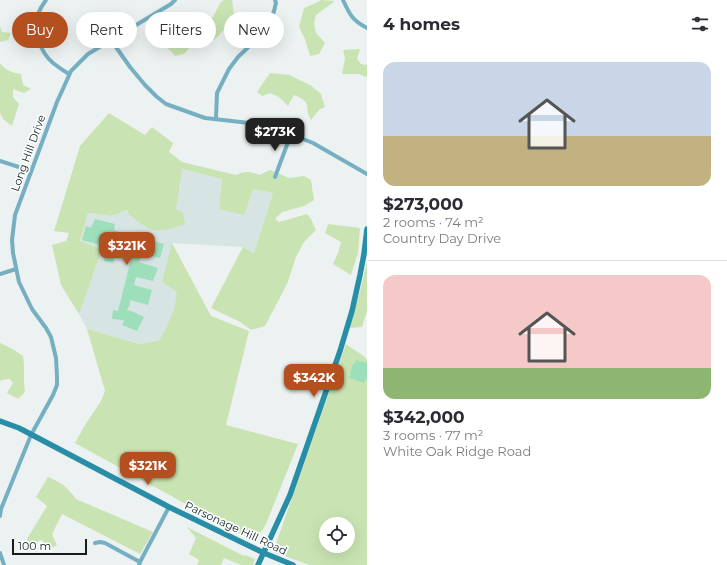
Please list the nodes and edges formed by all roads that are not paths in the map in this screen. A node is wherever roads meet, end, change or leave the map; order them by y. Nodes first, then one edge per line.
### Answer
1 (46, 0) edge
2 (175, 0) edge
3 (275, 0) edge
4 (343, 0) edge
5 (137, 24) edge
6 (367, 28) edge
7 (98, 48) edge
8 (117, 48) edge
9 (69, 74) junction
10 (216, 118) junction
11 (291, 134) junction
12 (0, 161) edge
13 (31, 171) junction
14 (367, 174) edge
15 (275, 177) dead end
16 (367, 229) edge
17 (16, 269) junction
18 (0, 274) edge
19 (0, 421) edge
20 (31, 435) junction
21 (169, 507) junction
22 (0, 516) edge
23 (95, 543) dead end
24 (0, 553) edge
25 (264, 553) junction
26 (140, 563) edge
27 (4, 565) edge
28 (258, 565) edge
29 (293, 565) edge

1 - 9 street
2 - 5 street, Long Hill Drive
3 - 10 street
4 - 6 street
7 - 9 street, Long Hill Drive
8 - 10 street
9 - 13 street, Long Hill Drive
10 - 11 street
11 - 14 street
11 - 15 street
12 - 13 street
13 - 17 street, Long Hill Drive
16 - 25 street
17 - 18 street
17 - 20 street, Long Hill Drive
19 - 20 street, Parsonage Hill Road
20 - 21 street, Parsonage Hill Road
20 - 22 street, Long Hill Drive
21 - 25 street, Parsonage Hill Road
21 - 26 street
23 - 26 street
24 - 27 street
25 - 28 street
25 - 29 street, Parsonage Hill Road

